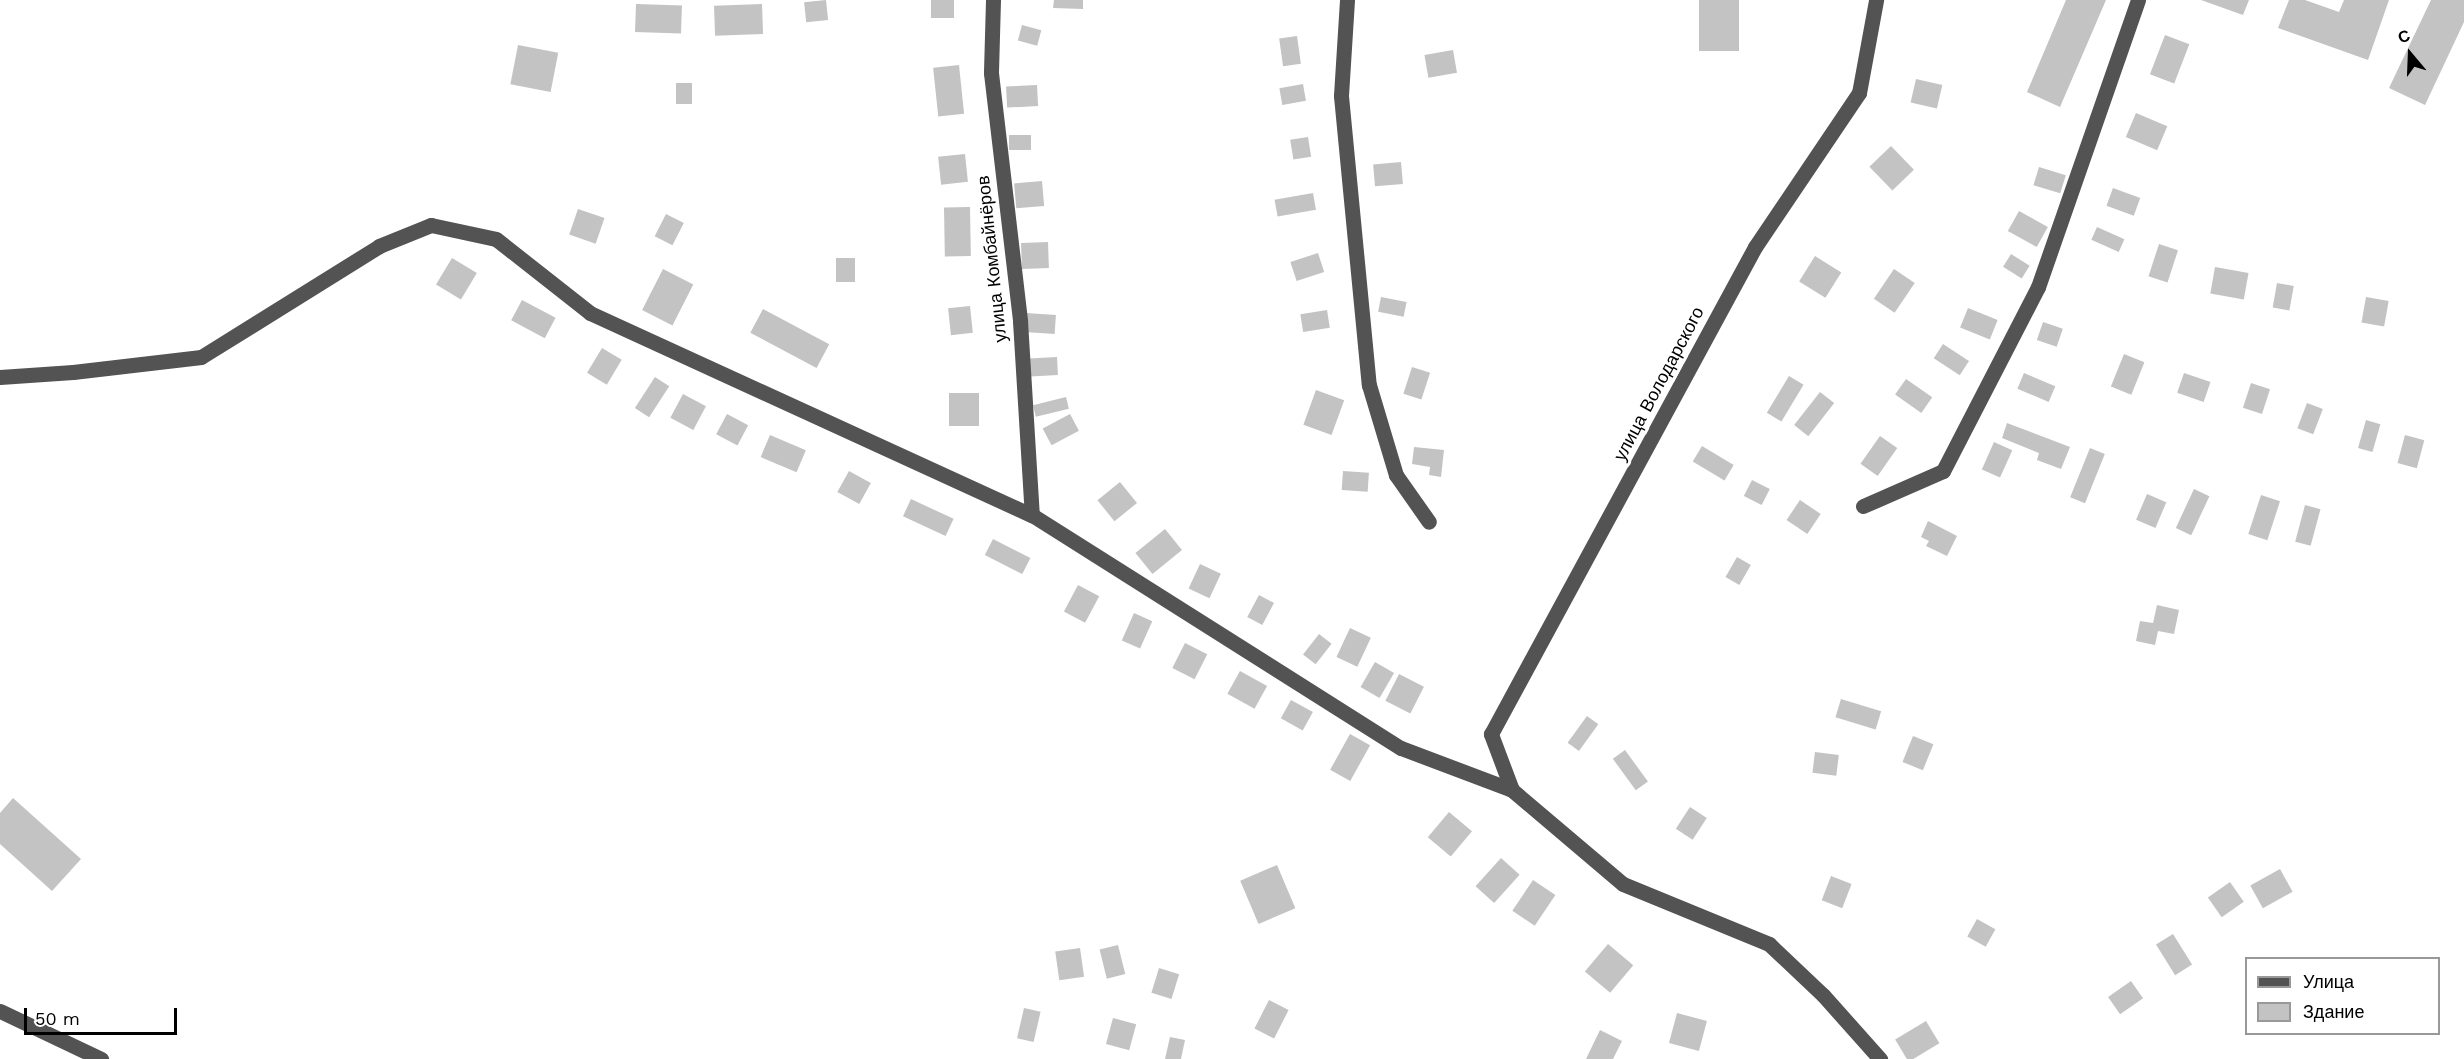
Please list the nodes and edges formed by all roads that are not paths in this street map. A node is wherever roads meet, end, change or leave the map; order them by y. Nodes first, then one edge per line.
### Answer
1 (993, 0) edge
2 (1347, 0) edge
3 (1876, 0) edge
4 (2138, 0) edge
5 (0, 377) edge
6 (1863, 506) dead end
7 (1032, 515) junction
8 (1429, 522) dead end
9 (1512, 790) junction
10 (0, 1011) edge
11 (102, 1059) edge
12 (1880, 1059) edge

1 - 7 street, улица Комбайнёров
2 - 8 street
3 - 9 street, улица Володарского
4 - 6 street
5 - 7 street
7 - 9 street
9 - 12 street
10 - 11 street

